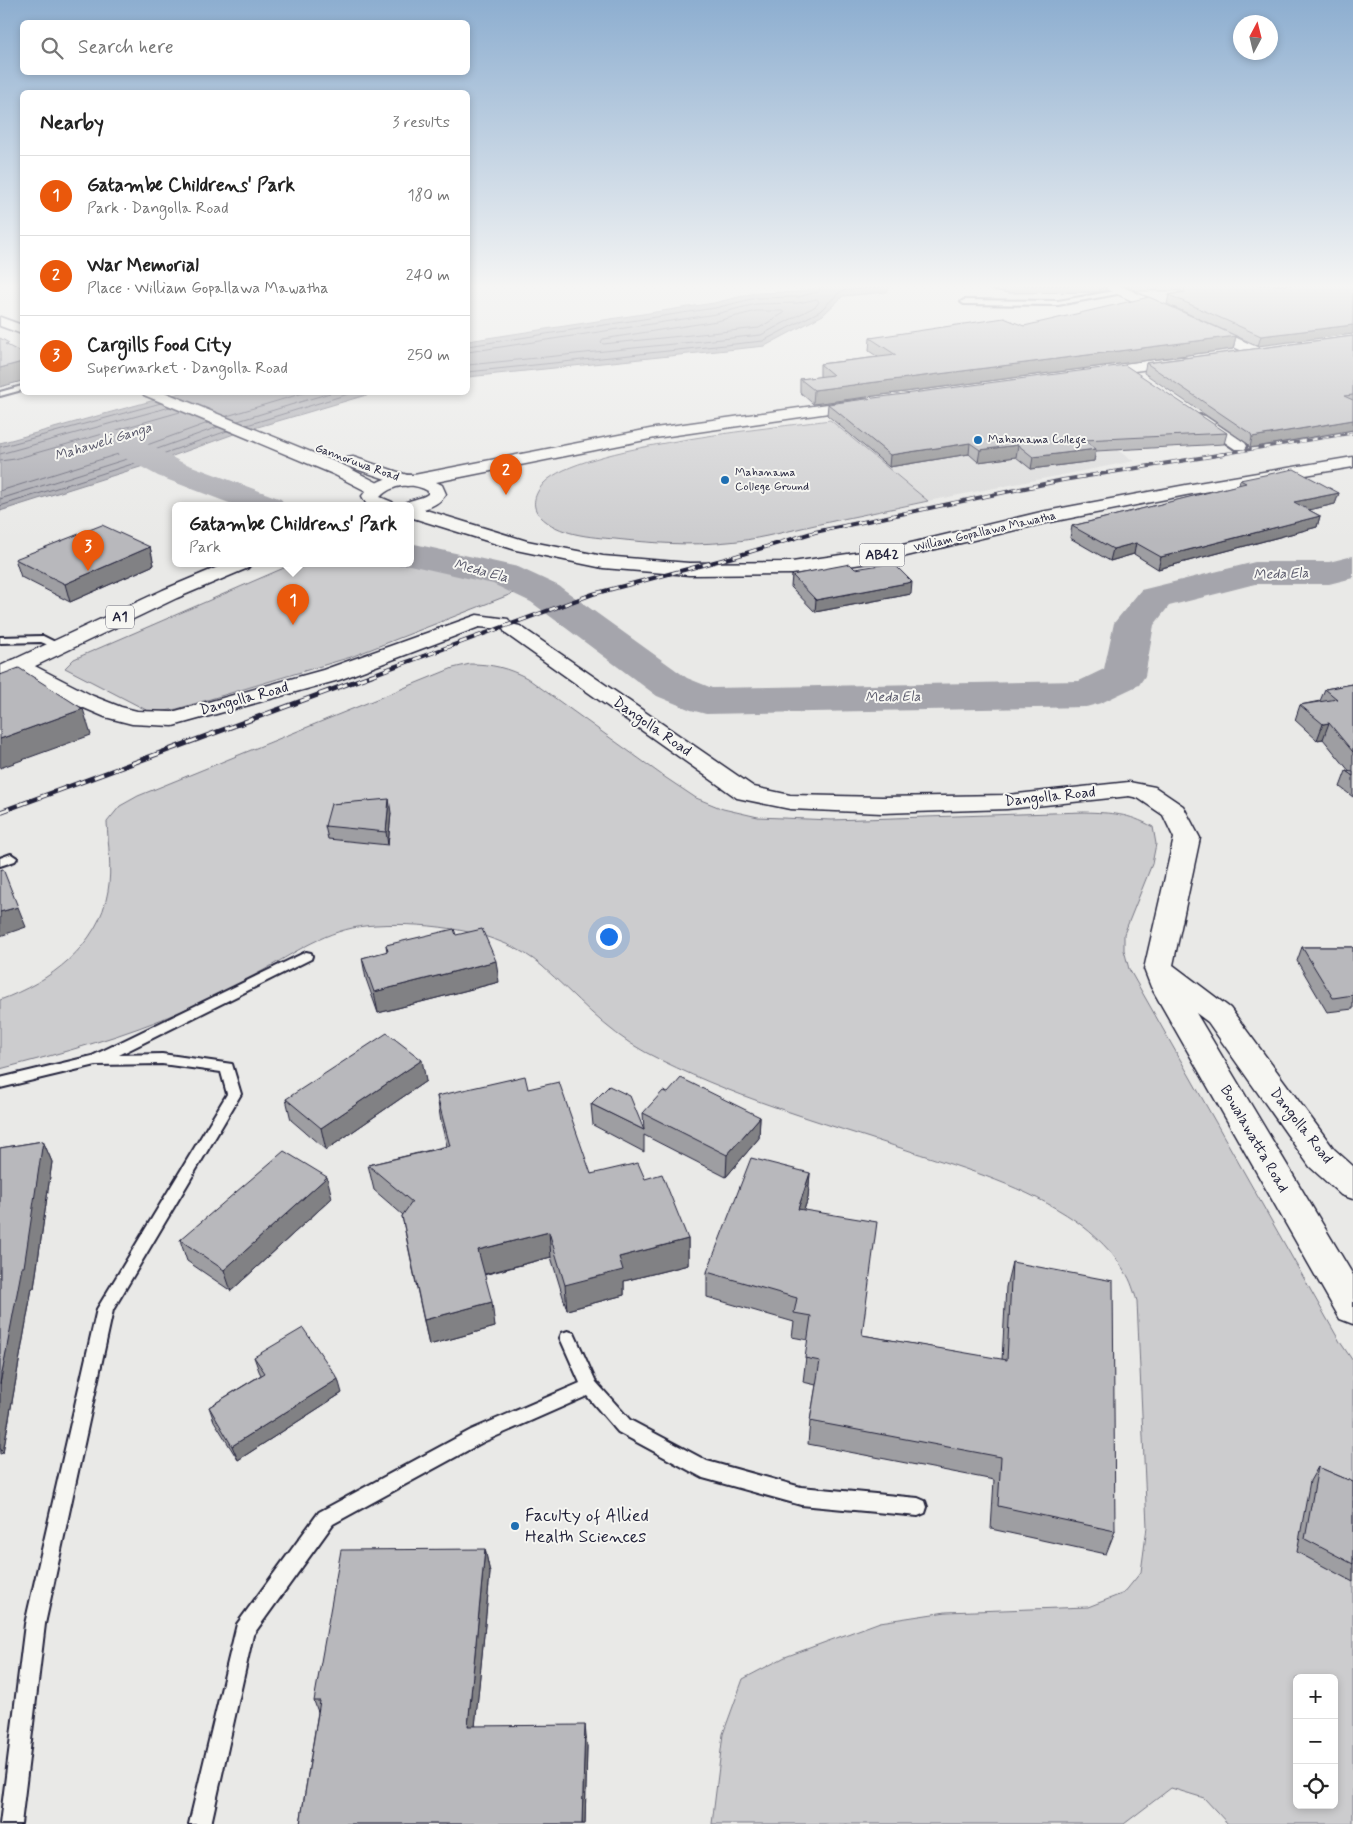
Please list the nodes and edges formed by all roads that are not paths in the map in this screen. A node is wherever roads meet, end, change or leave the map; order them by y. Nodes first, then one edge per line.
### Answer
1 (1107, 370) edge
2 (1127, 370) edge
3 (1076, 374) edge
4 (1139, 378) edge
5 (20, 389) edge
6 (0, 394) edge
7 (157, 395) edge
8 (184, 395) edge
9 (876, 402) edge
10 (1186, 409) edge
11 (1240, 446) dead end
12 (299, 447) junction
13 (1353, 450) edge
14 (538, 455) junction
15 (1353, 462) edge
16 (410, 481) junction
17 (436, 496) junction
18 (373, 500) edge
19 (414, 506) edge
20 (414, 512) edge
21 (234, 567) edge
22 (0, 640) edge
23 (58, 646) junction
24 (9, 670) edge
25 (306, 956) dead end
26 (1158, 969) junction
27 (96, 1060) junction
28 (0, 1083) edge
29 (1353, 1186) edge
30 (1353, 1308) edge
31 (568, 1338) dead end
32 (590, 1387) junction
33 (918, 1507) dead end
34 (10, 1824) edge
35 (200, 1824) edge

1 - 3 main road
2 - 4 street
5 - 6 lane
7 - 12 main road
8 - 12 main road
9 - 14 main road
10 - 11 street
12 - 16 main road, Gannoruwa Road
12 - 18 main road, Gannoruwa Road
13 - 17 main road, William Gopallawa Mawatha / AB42
14 - 16 main road
14 - 17 main road
15 - 20 main road, William Gopallawa Mawatha / AB42
16 - 17 main road, Gannoruwa Road
16 - 18 main road
17 - 19 main road
21 - 23 main road, A1
22 - 23 lane
23 - 24 main road, A1
24 - 26 main road, Dangolla Road
25 - 27 lane
26 - 29 main road, Dangolla Road
26 - 30 main road, Bowalawatta Road
27 - 28 lane
27 - 34 lane
31 - 32 lane
32 - 33 lane
32 - 35 lane

